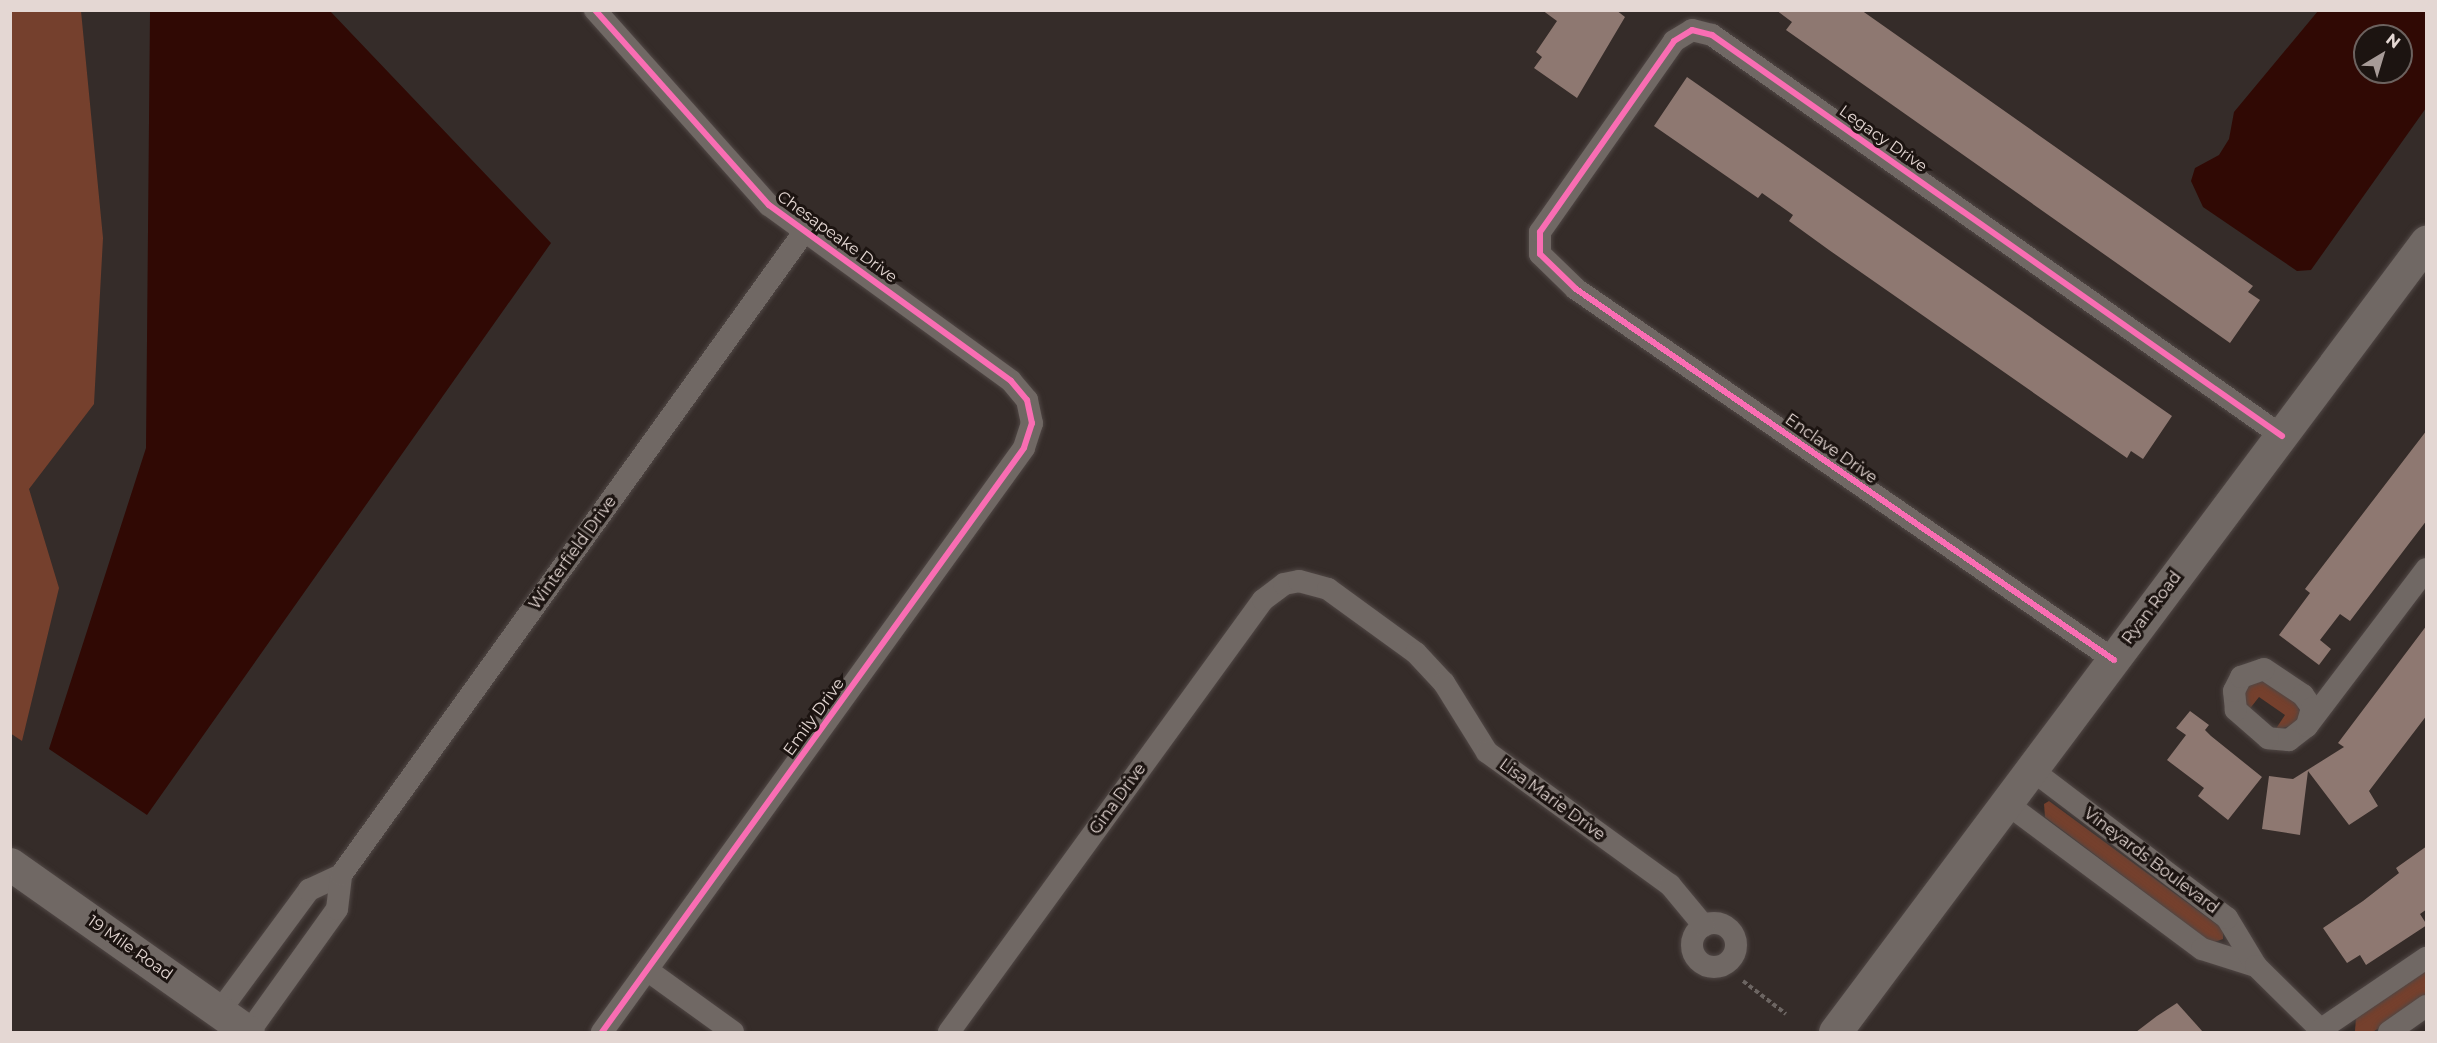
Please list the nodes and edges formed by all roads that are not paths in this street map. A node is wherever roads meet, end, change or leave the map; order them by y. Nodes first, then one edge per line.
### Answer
1 (595, 10) edge
2 (804, 232) junction
3 (2427, 242) edge
4 (1540, 254) joint
5 (1030, 411) joint
6 (2282, 436) junction
7 (2427, 570) edge
8 (1299, 581) joint
9 (2114, 660) junction
10 (2296, 689) junction
11 (2334, 692) junction
12 (2307, 726) junction
13 (2031, 770) junction
14 (2006, 803) junction
15 (10, 864) edge
16 (341, 875) junction
17 (1704, 926) dead end
18 (2427, 958) edge
19 (2256, 966) junction
20 (647, 970) junction
21 (2427, 1006) edge
22 (219, 1012) junction
23 (249, 1032) edge
24 (602, 1032) edge
25 (734, 1032) edge
26 (949, 1032) edge
27 (1835, 1032) edge
28 (2321, 1032) edge
29 (2389, 1032) edge

1 - 2 street, Chesapeake Drive
2 - 5 street, Chesapeake Drive
2 - 16 street, Winterfield Drive
3 - 6 main road, Ryan Road
4 - 6 street, Legacy Drive
4 - 9 street, Enclave Drive
5 - 20 street, Emily Drive
6 - 9 main road, Ryan Road
7 - 11 street
8 - 17 street, Lisa Marie Drive
8 - 26 street, Gina Drive
9 - 13 main road, Ryan Road
10 - 11 street
10 - 12 street
10 - 12 street
11 - 12 street
13 - 14 main road, Ryan Road
13 - 19 street, Vineyards Boulevard
14 - 19 street, Vineyards Boulevard
14 - 27 main road, Ryan Road
15 - 22 main road, 19 Mile Road
16 - 22 street, Winterfield Drive
16 - 23 street, Winterfield Drive
18 - 28 street
19 - 28 street, Vineyards Boulevard
20 - 24 street, Emily Drive
20 - 25 street
21 - 29 street
22 - 23 main road, 19 Mile Road

